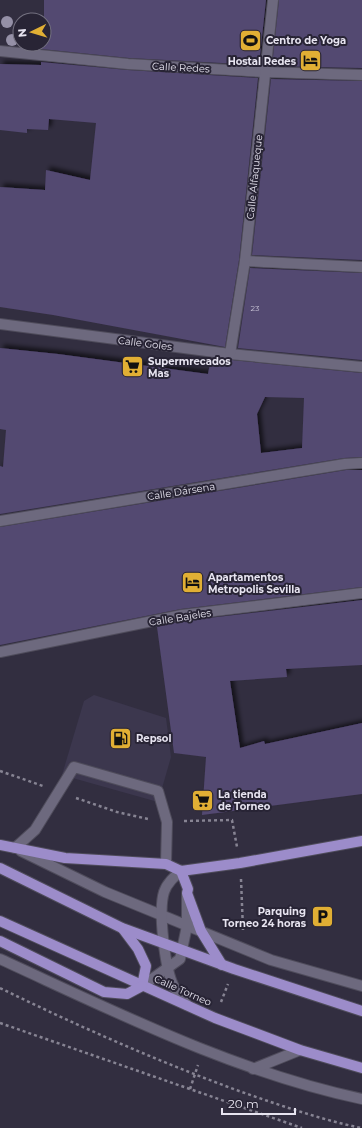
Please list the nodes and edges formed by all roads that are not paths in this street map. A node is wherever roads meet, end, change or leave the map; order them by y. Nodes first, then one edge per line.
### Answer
1 (273, 0) edge
2 (0, 52) edge
3 (264, 72) junction
4 (362, 74) edge
5 (245, 261) junction
6 (362, 267) edge
7 (0, 324) edge
8 (230, 354) junction
9 (362, 367) edge
10 (362, 463) edge
11 (0, 521) edge
12 (362, 592) edge
13 (0, 652) edge
14 (0, 840) edge
15 (362, 841) edge
16 (0, 845) edge
17 (15, 848) junction
18 (166, 864) junction
19 (0, 868) edge
20 (182, 871) junction
21 (187, 893) junction
22 (162, 915) junction
23 (0, 920) edge
24 (187, 926) junction
25 (122, 928) junction
26 (201, 931) junction
27 (0, 941) edge
28 (165, 943) junction
29 (183, 950) junction
30 (0, 959) edge
31 (222, 965) junction
32 (167, 969) junction
33 (142, 986) junction
34 (362, 986) edge
35 (187, 1005) junction
36 (362, 1011) edge
37 (300, 1050) junction
38 (362, 1068) edge
39 (253, 1069) junction
40 (362, 1100) edge

1 - 3 street, Calle Alfaqueque
2 - 3 street, Calle Redes
3 - 4 street, Calle Redes
3 - 5 street, Calle Alfaqueque
5 - 6 street
5 - 8 street, Calle Alfaqueque
7 - 8 street, Calle Goles
8 - 9 street, Calle Goles
10 - 11 street, Calle Dársena
12 - 13 street, Calle Bajeles
14 - 17 street
15 - 20 main road
16 - 17 main road
17 - 18 main road
17 - 18 street
17 - 22 street
18 - 20 main road
19 - 25 main road
20 - 21 main road
20 - 22 street
21 - 24 street
21 - 26 main road
22 - 24 street
22 - 28 street
23 - 33 main road, Calle Torneo
24 - 26 street
24 - 29 street
25 - 28 main road
25 - 33 main road
26 - 31 main road
26 - 34 street
27 - 33 main road
28 - 29 main road
28 - 32 street
29 - 31 main road
29 - 32 street
30 - 39 street
31 - 36 main road
32 - 33 street
32 - 35 street
33 - 35 main road, Calle Torneo
35 - 37 main road, Calle Torneo
37 - 38 main road, Calle Torneo
37 - 39 street
39 - 40 street

